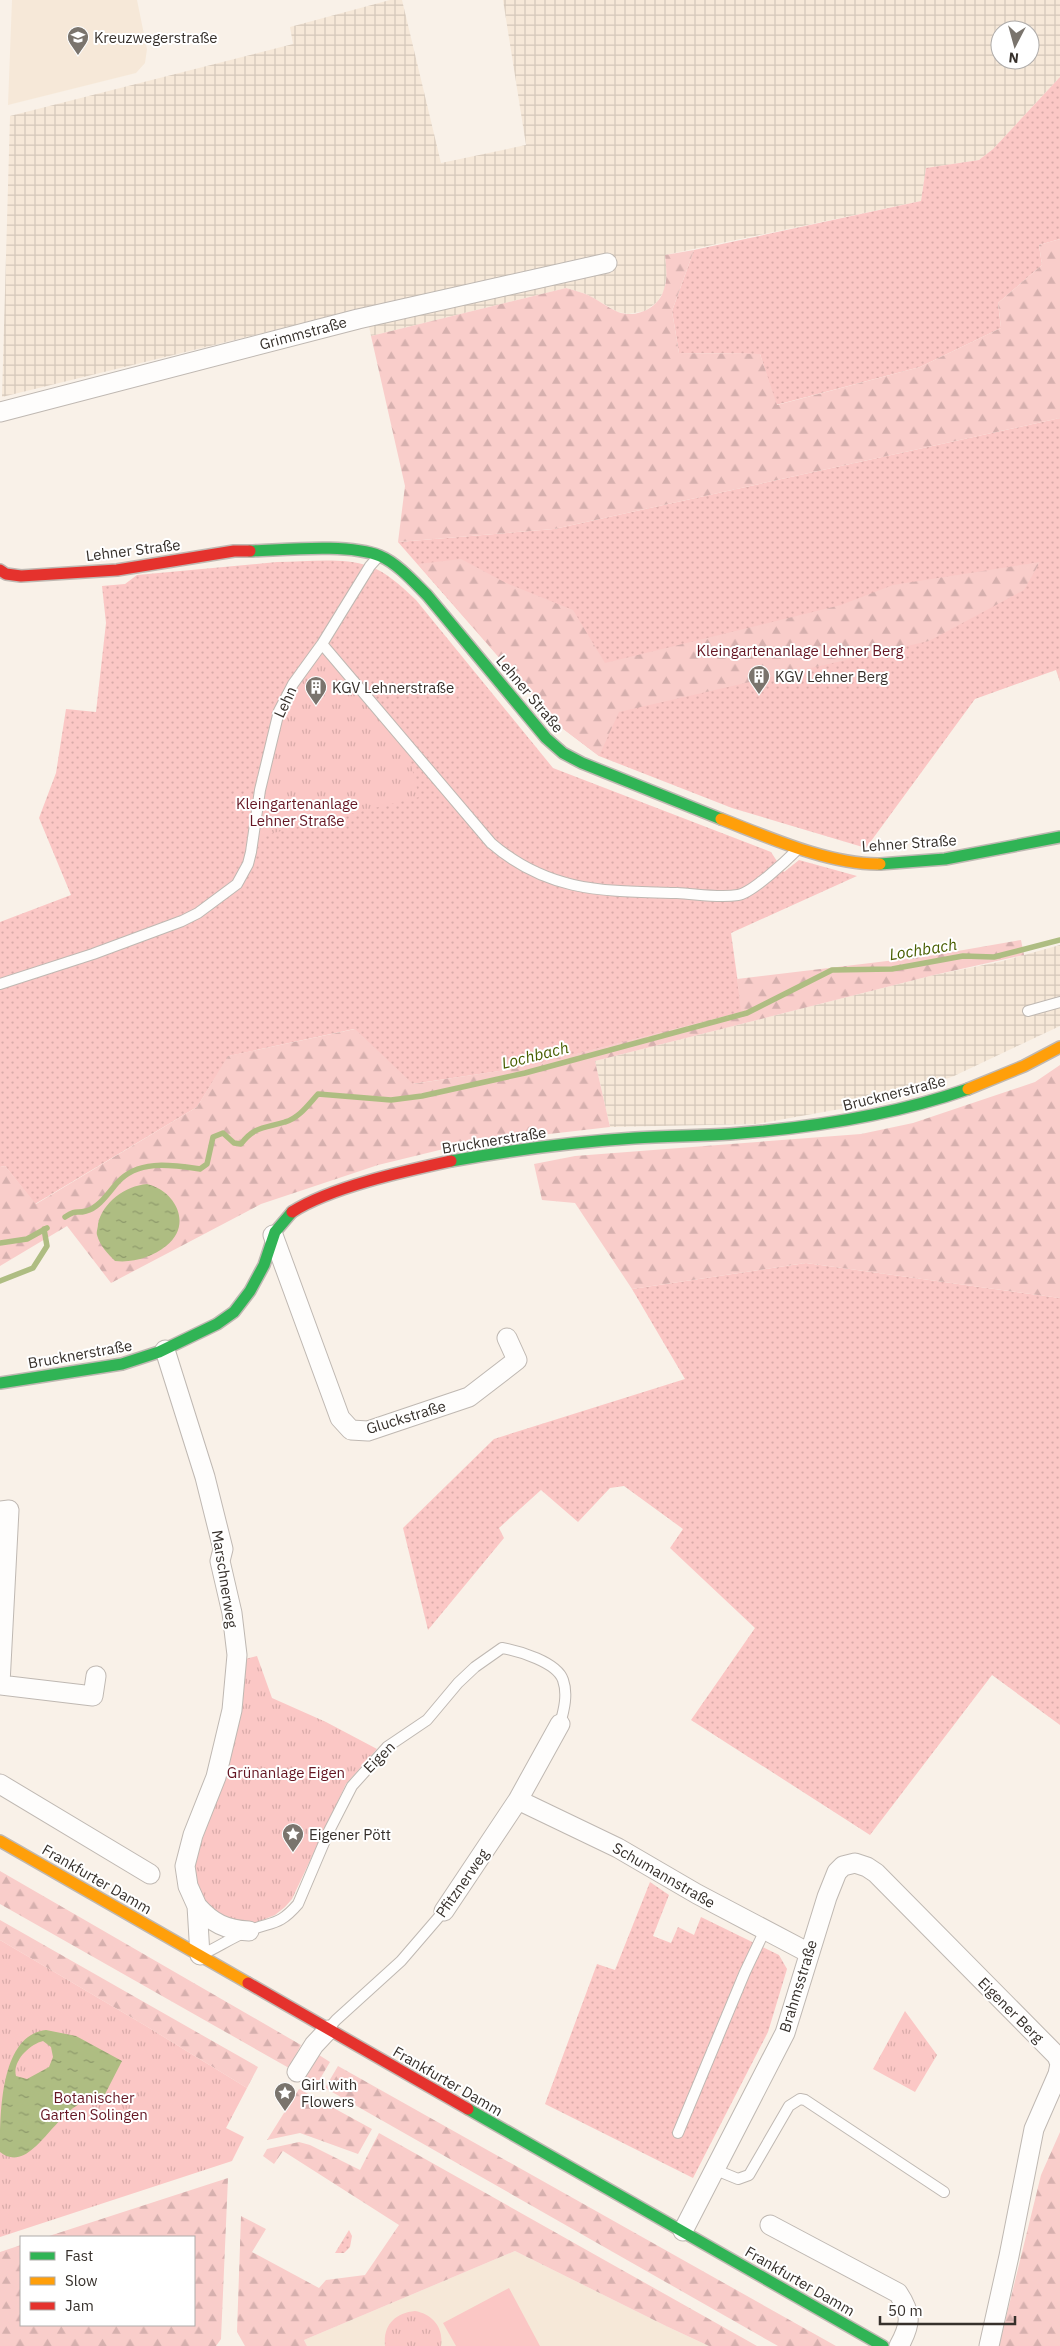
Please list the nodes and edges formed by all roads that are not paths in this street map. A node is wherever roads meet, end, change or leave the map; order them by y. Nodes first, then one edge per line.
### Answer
1 (608, 263) dead end
2 (0, 412) edge
3 (380, 556) junction
4 (0, 570) edge
5 (322, 644) junction
6 (1060, 837) edge
7 (799, 848) junction
8 (0, 984) edge
9 (1060, 1002) edge
10 (1028, 1010) dead end
11 (1060, 1047) edge
12 (272, 1235) junction
13 (507, 1338) dead end
14 (165, 1350) junction
15 (0, 1383) edge
16 (0, 1511) edge
17 (3, 1585) edge
18 (96, 1676) dead end
19 (0, 1685) edge
20 (560, 1724) joint
21 (0, 1784) edge
22 (518, 1800) junction
23 (0, 1840) edge
24 (854, 1863) joint
25 (150, 1874) dead end
26 (197, 1906) junction
27 (444, 1912) joint
28 (765, 1930) junction
29 (249, 1931) junction
30 (809, 1954) junction
31 (200, 1955) junction
32 (332, 2025) junction
33 (297, 2072) dead end
34 (678, 2134) dead end
35 (716, 2170) junction
36 (944, 2192) dead end
37 (770, 2225) dead end
38 (683, 2231) junction
39 (883, 2346) edge
40 (899, 2346) edge
41 (988, 2346) edge

1 - 2 street, Grimmstraße
3 - 4 street, Lehner Straße
3 - 5 lane, Lehn
3 - 7 street, Lehner Straße
5 - 7 lane
5 - 8 lane, Lehn
6 - 7 street, Lehner Straße
9 - 10 lane
11 - 12 street, Brucknerstraße
12 - 13 street, Gluckstraße
12 - 14 street, Brucknerstraße
14 - 15 street, Brucknerstraße
14 - 26 street, Marschnerweg
16 - 17 street
17 - 19 street
18 - 19 street
20 - 22 street, Pfitznerweg
20 - 29 lane, Eigen
21 - 25 street
22 - 27 street, Pfitznerweg
22 - 28 street, Schumannstraße
23 - 31 street, Frankfurter Damm
24 - 30 street, Brahmsstraße
24 - 41 street, Eigener Berg
26 - 29 street
26 - 31 street, Marschnerweg
27 - 32 lane, Pfitznerweg
28 - 30 street, Schumannstraße
28 - 34 lane
29 - 31 lane, Eigen
30 - 35 street, Brahmsstraße
31 - 32 street, Frankfurter Damm
32 - 33 street
32 - 38 street, Frankfurter Damm
35 - 36 lane
35 - 38 street, Brahmsstraße
37 - 40 street
38 - 39 street, Frankfurter Damm

